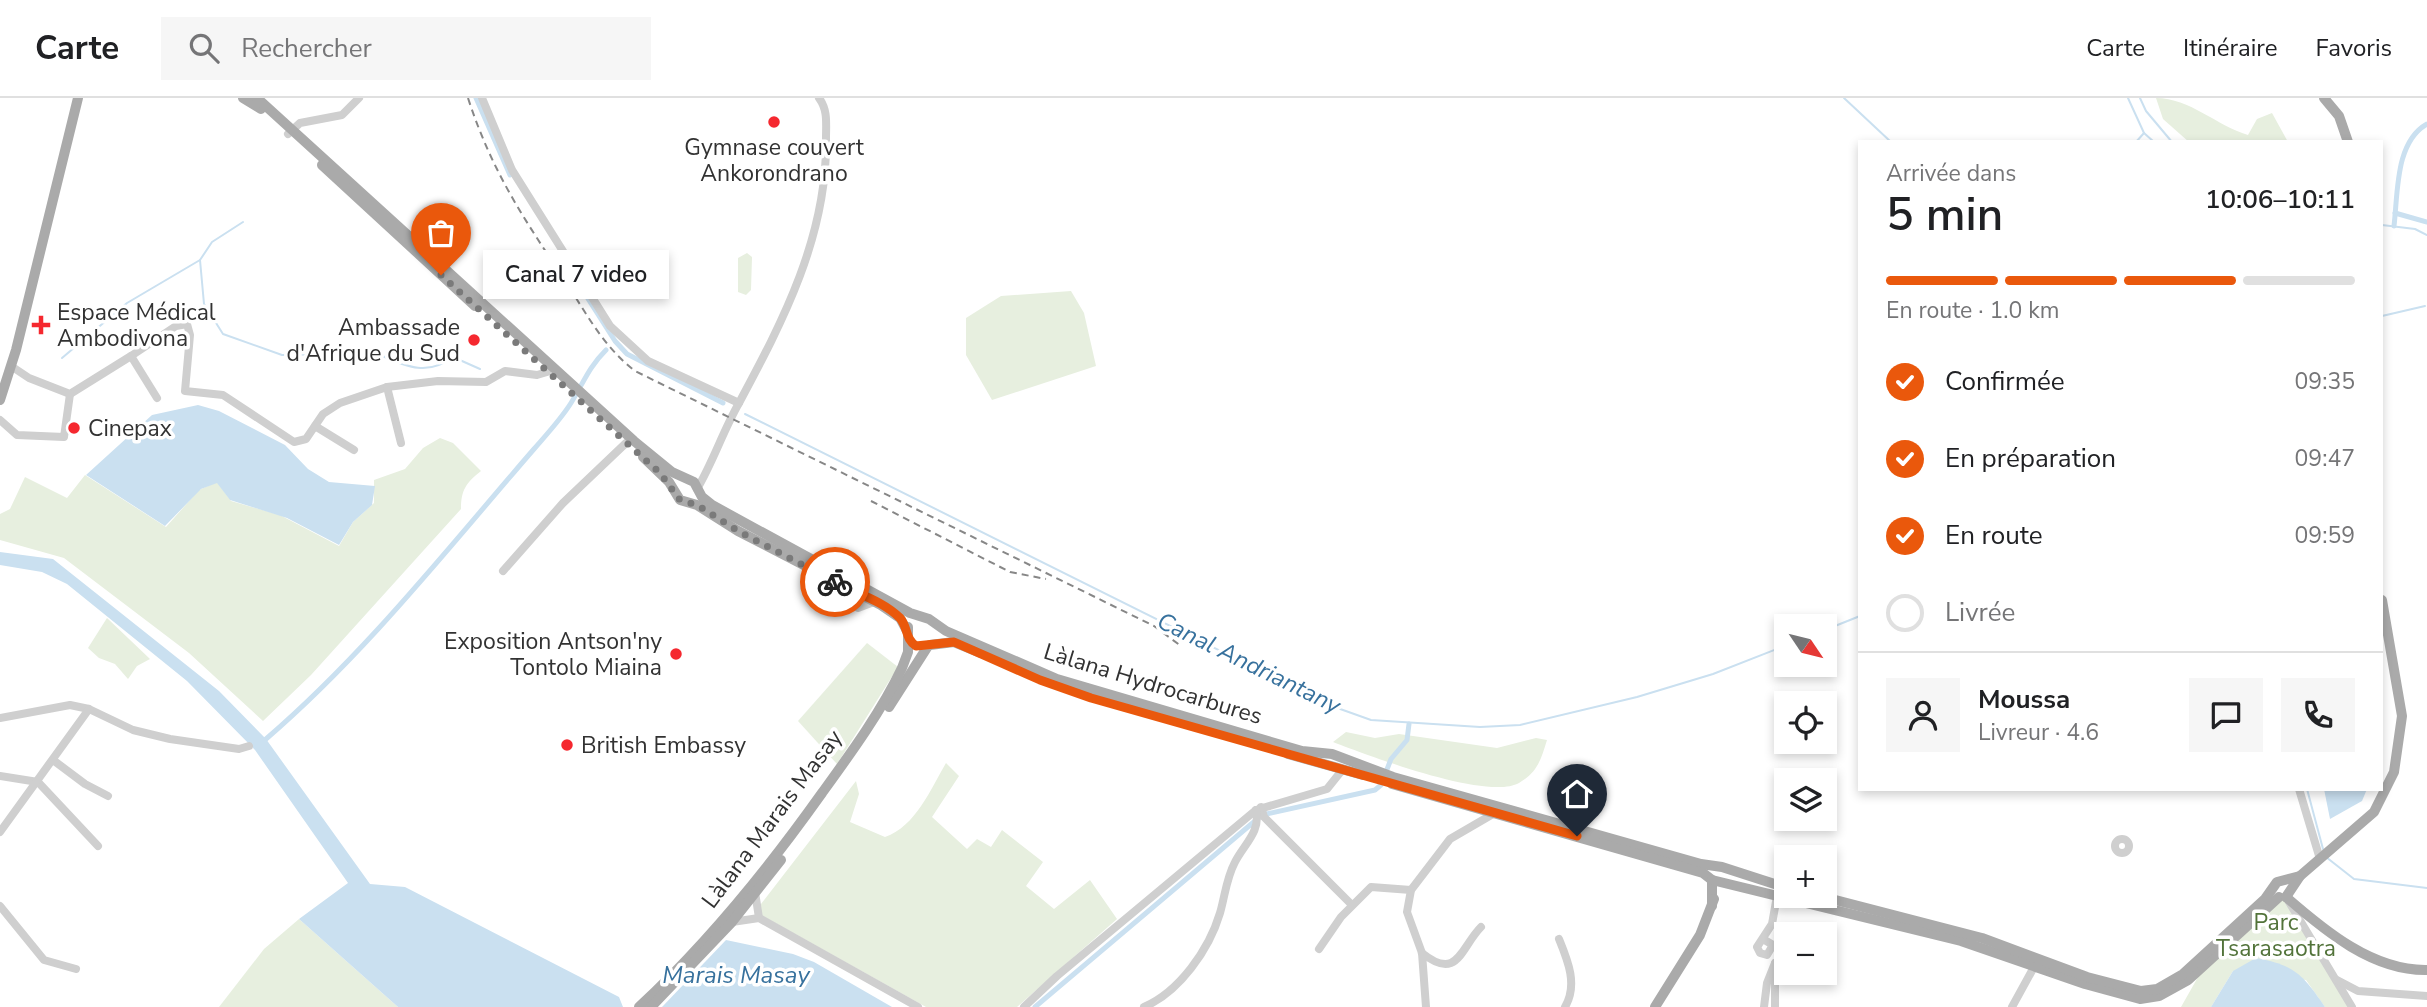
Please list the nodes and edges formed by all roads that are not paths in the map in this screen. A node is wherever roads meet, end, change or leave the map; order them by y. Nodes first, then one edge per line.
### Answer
1 (78, 98) edge
2 (243, 98) edge
3 (257, 98) edge
4 (359, 98) edge
5 (482, 98) edge
6 (819, 98) edge
7 (2324, 98) edge
8 (2330, 98) edge
9 (2339, 116) junction
10 (291, 132) junction
11 (2347, 140) edge
12 (131, 356) junction
13 (12, 366) junction
14 (547, 372) junction
15 (2, 386) edge
16 (387, 387) junction
17 (576, 393) junction
18 (70, 394) junction
19 (157, 398) dead end
20 (0, 400) edge
21 (739, 402) junction
22 (0, 420) edge
23 (315, 426) junction
24 (401, 443) dead end
25 (626, 443) junction
26 (354, 450) dead end
27 (709, 465) junction
28 (686, 479) junction
29 (674, 490) junction
30 (697, 490) junction
31 (688, 502) junction
32 (503, 570) dead end
33 (2383, 606) edge
34 (919, 617) junction
35 (934, 624) junction
36 (907, 634) junction
37 (929, 645) junction
38 (89, 709) junction
39 (0, 719) edge
40 (249, 746) dead end
41 (53, 760) junction
42 (1332, 762) junction
43 (0, 776) edge
44 (1392, 780) junction
45 (38, 782) junction
46 (2300, 791) edge
47 (108, 796) dead end
48 (1260, 812) junction
49 (1493, 814) junction
50 (0, 832) edge
51 (98, 846) dead end
52 (2320, 859) junction
53 (1722, 868) junction
54 (1716, 880) junction
55 (1411, 890) junction
56 (2283, 890) junction
57 (1774, 891) edge
58 (755, 892) junction
59 (1774, 892) edge
60 (1837, 900) edge
61 (1352, 905) junction
62 (0, 906) edge
63 (1777, 908) edge
64 (1835, 908) edge
65 (759, 919) junction
66 (2306, 921) junction
67 (732, 922) junction
68 (1481, 927) dead end
69 (2324, 927) junction
70 (1559, 939) dead end
71 (1768, 941) junction
72 (1319, 949) dead end
73 (1422, 953) junction
74 (1770, 954) junction
75 (1774, 961) edge
76 (2035, 962) junction
77 (1774, 966) edge
78 (76, 969) dead end
79 (2427, 970) edge
80 (2335, 978) junction
81 (1775, 985) edge
82 (2427, 996) edge
83 (1028, 1006) edge
84 (639, 1007) edge
85 (651, 1007) edge
86 (918, 1007) edge
87 (1144, 1007) edge
88 (1426, 1007) edge
89 (1565, 1007) edge
90 (1655, 1007) edge
91 (1764, 1007) edge
92 (1775, 1007) edge
93 (2012, 1007) edge
94 (2352, 1007) edge

1 - 13 main road
2 - 10 main road
3 - 10 main road
4 - 10 street
5 - 21 street
6 - 21 street
7 - 9 main road
8 - 9 street
9 - 11 main road
10 - 14 main road
10 - 17 main road
12 - 18 street
12 - 19 street
12 - 23 street
13 - 15 main road
13 - 18 street
14 - 16 street
14 - 17 main road
15 - 20 main road
16 - 23 street
16 - 24 street
17 - 25 main road
17 - 28 main road
18 - 22 street
21 - 27 street
23 - 26 street
25 - 29 main road
25 - 32 street
27 - 28 street
27 - 30 street
28 - 29 main road
28 - 30 main road
29 - 31 main road
30 - 31 main road
30 - 34 main road
31 - 36 main road
33 - 52 main road
34 - 35 main road
34 - 36 main road
35 - 37 main road
35 - 42 main road, Làlana Hydrocarbures
36 - 37 main road
36 - 84 main road, Làlana Marais Masay
37 - 42 main road, Làlana Hydrocarbures
37 - 58 main road, Làlana Marais Masay
38 - 39 street
38 - 40 street
38 - 41 street
41 - 45 street
41 - 47 street
42 - 44 main road, Làlana Hydrocarbures
42 - 48 street
43 - 45 street
44 - 49 main road
44 - 53 main road
45 - 50 street
45 - 51 street
46 - 52 street
48 - 61 street
48 - 83 street
48 - 87 street
49 - 54 main road
49 - 55 street
52 - 56 main road
53 - 54 main road
53 - 57 main road
54 - 59 main road
54 - 90 main road
55 - 61 street
55 - 73 street
56 - 66 main road
56 - 69 main road
56 - 76 main road
58 - 65 street
58 - 67 main road, Làlana Marais Masay
60 - 76 main road
61 - 72 street
62 - 78 street
63 - 71 street
64 - 76 main road
65 - 67 street
65 - 86 street
66 - 69 main road
66 - 80 street
67 - 85 main road, Làlana Marais Masay
68 - 73 street
69 - 79 main road
70 - 89 street
71 - 74 street
71 - 74 street
73 - 88 street
74 - 75 street
76 - 93 street
77 - 91 street
80 - 82 street
80 - 94 street
81 - 92 street

